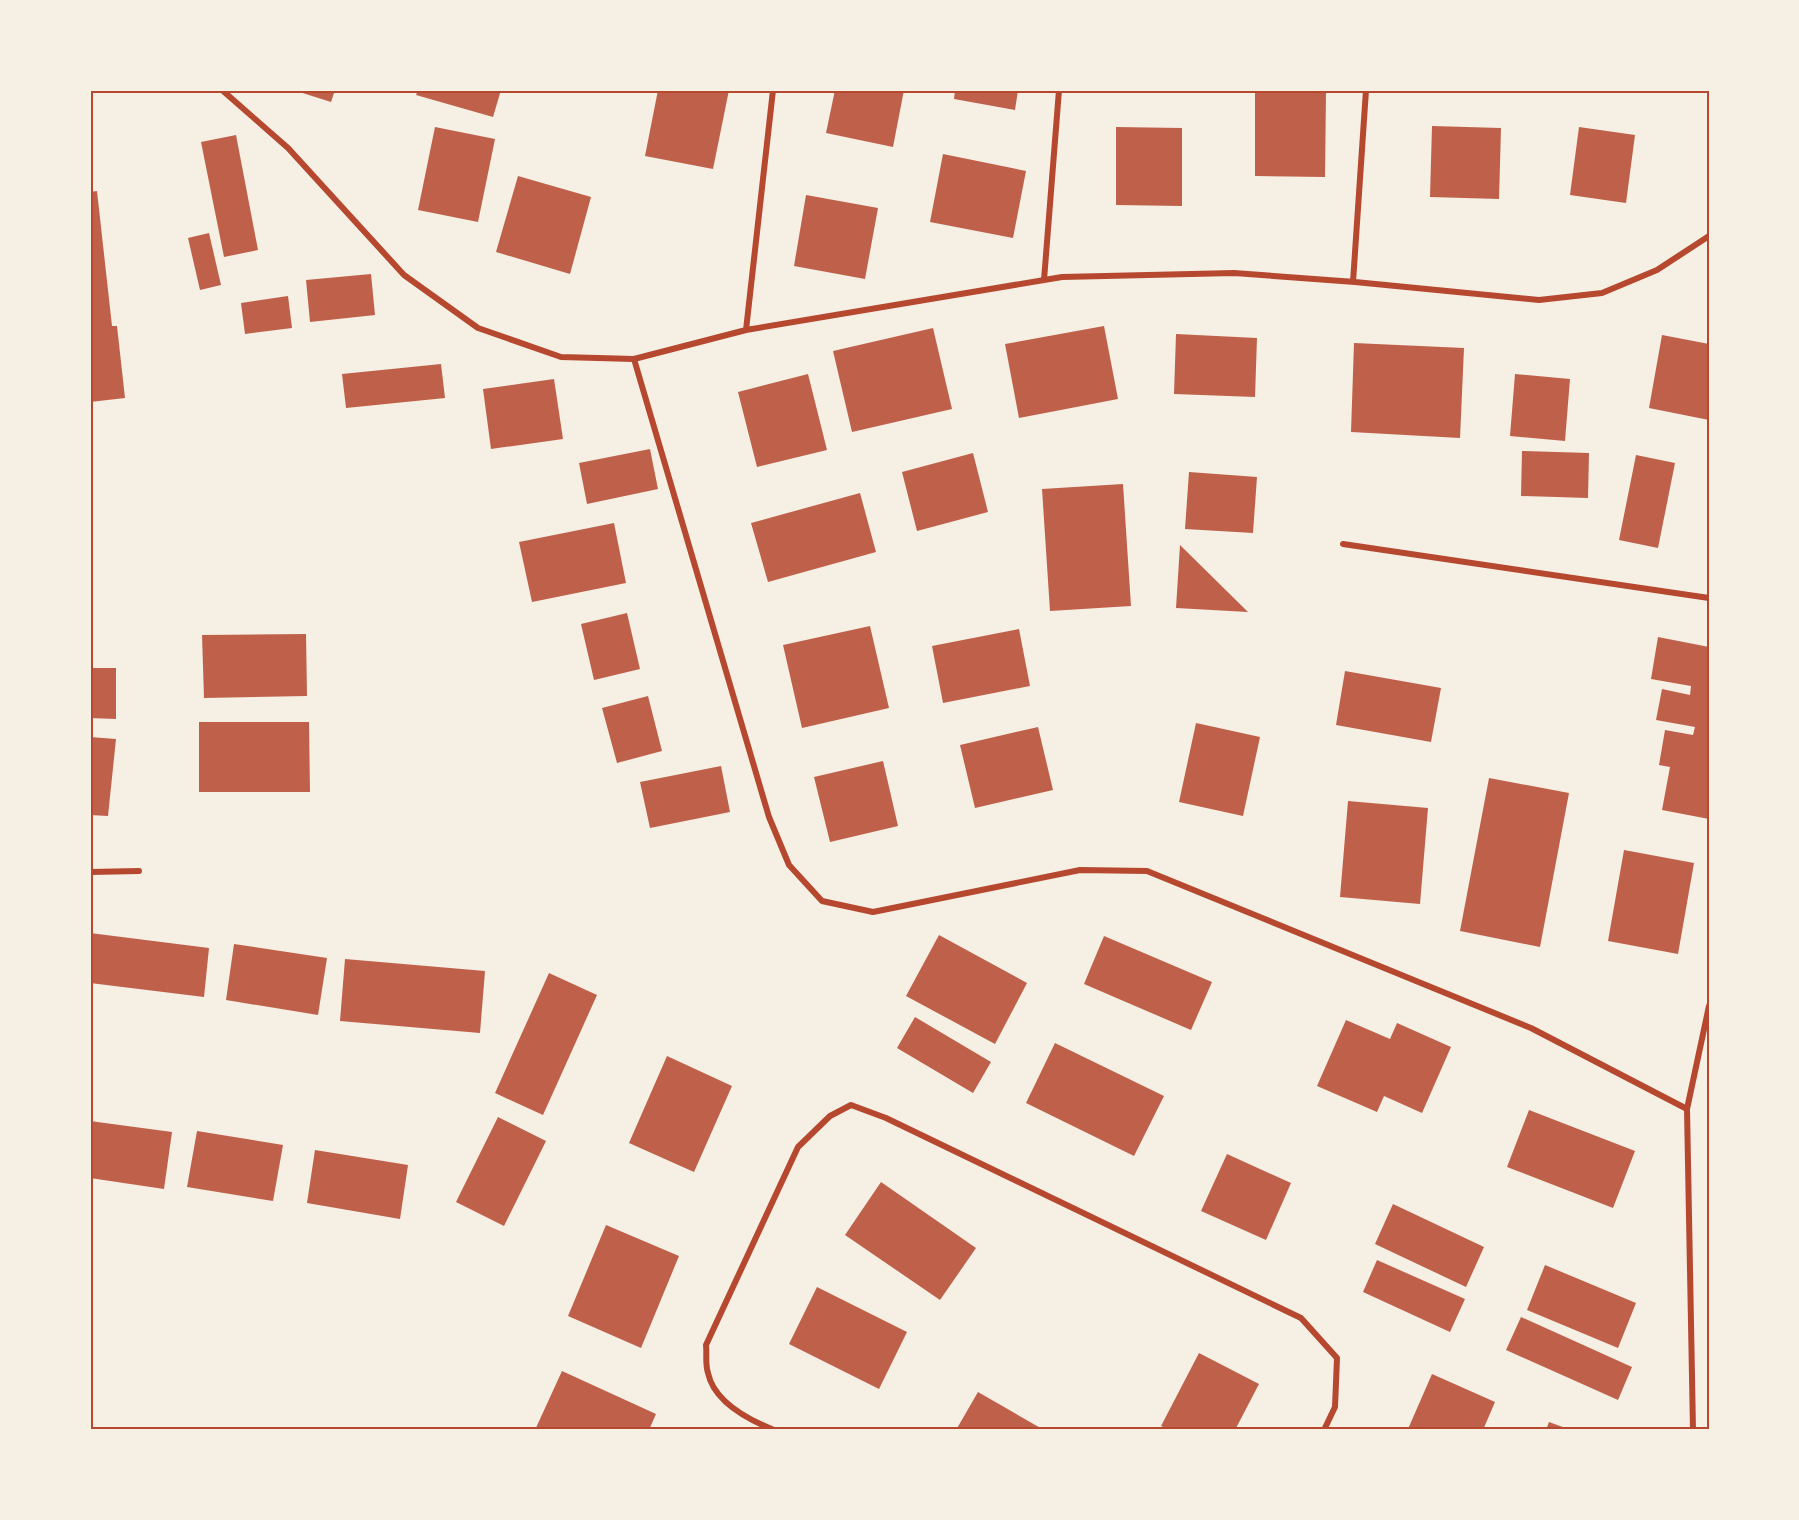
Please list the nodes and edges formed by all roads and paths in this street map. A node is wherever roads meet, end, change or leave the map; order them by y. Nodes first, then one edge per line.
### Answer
1 (222, 90) edge
2 (773, 90) edge
3 (1059, 90) edge
4 (1366, 90) edge
5 (1709, 236) edge
6 (1044, 280) junction
7 (1353, 282) junction
8 (746, 330) junction
9 (634, 358) junction
10 (1343, 544) dead end
11 (1709, 597) edge
12 (139, 871) dead end
13 (90, 872) edge
14 (1709, 1006) edge
15 (1687, 1109) junction
16 (774, 1430) edge
17 (1324, 1430) edge
18 (1693, 1430) edge

1 - 9 street
2 - 8 street
3 - 6 street
4 - 7 street
5 - 7 street
6 - 7 street
6 - 8 street
8 - 9 street
9 - 15 street
10 - 11 street
12 - 13 street
14 - 15 street
15 - 18 street
16 - 17 street

